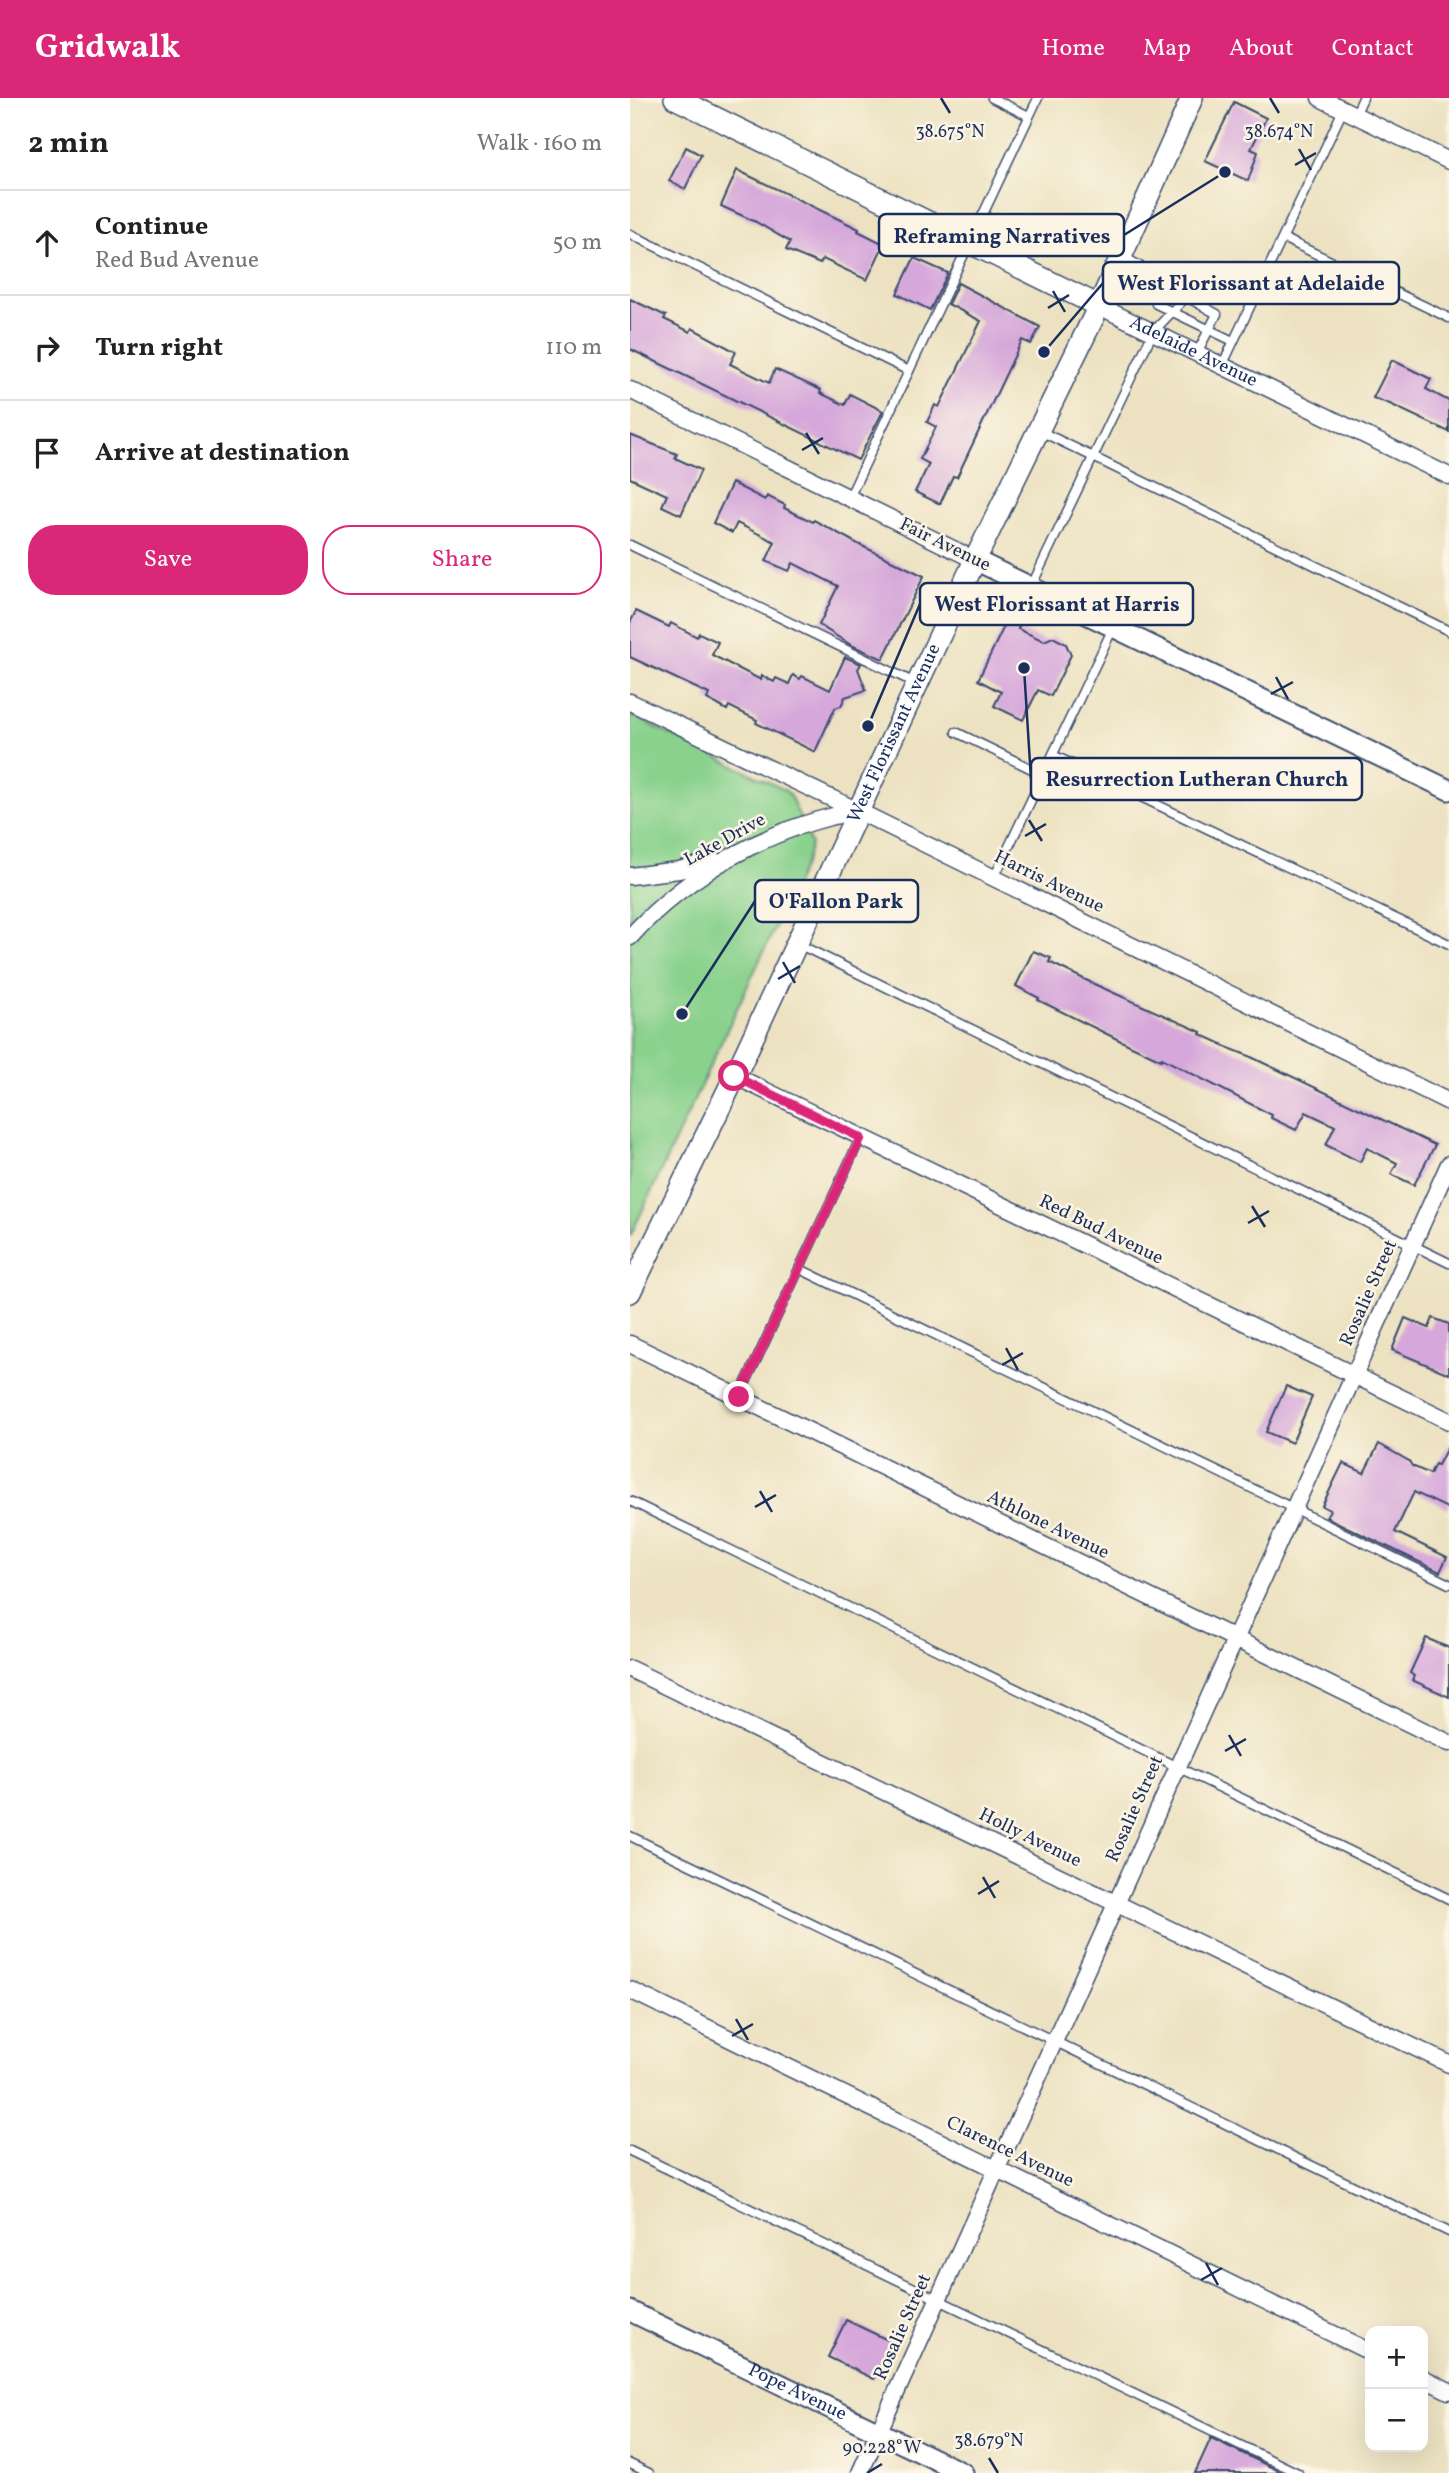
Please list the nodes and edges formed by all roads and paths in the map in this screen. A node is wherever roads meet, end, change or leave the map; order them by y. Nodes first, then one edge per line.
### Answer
1 (675, 98) edge
2 (992, 98) edge
3 (1038, 98) edge
4 (1192, 98) edge
5 (1320, 98) edge
6 (1363, 98) edge
7 (1349, 112) junction
8 (1029, 116) junction
9 (1449, 161) edge
10 (630, 234) edge
11 (1283, 238) junction
12 (970, 243) junction
13 (1121, 256) junction
14 (1172, 278) dead end
15 (1157, 279) junction
16 (1149, 286) dead end
17 (1171, 299) dead end
18 (1156, 304) dead end
19 (1099, 306) junction
20 (1174, 309) junction
21 (1449, 318) edge
22 (1209, 329) junction
23 (1153, 332) junction
24 (1233, 341) junction
25 (1197, 354) junction
26 (1222, 366) junction
27 (909, 371) junction
28 (630, 390) edge
29 (1038, 430) junction
30 (1093, 457) junction
31 (1449, 476) edge
32 (849, 498) junction
33 (630, 545) edge
34 (975, 560) junction
35 (1031, 587) junction
36 (1113, 627) junction
37 (1449, 631) edge
38 (918, 684) junction
39 (630, 702) edge
40 (956, 732) dead end
41 (1054, 755) junction
42 (1044, 775) junction
43 (1449, 790) edge
44 (858, 811) junction
45 (730, 858) junction
46 (630, 876) edge
47 (994, 878) junction
48 (630, 937) edge
49 (797, 943) junction
50 (1449, 944) edge
51 (734, 1076) junction
52 (1449, 1102) edge
53 (861, 1138) junction
54 (1449, 1164) edge
55 (1413, 1246) junction
56 (1449, 1263) edge
57 (800, 1269) junction
58 (630, 1292) edge
59 (630, 1344) edge
60 (1355, 1376) junction
61 (739, 1397) junction
62 (1449, 1421) edge
63 (630, 1501) edge
64 (1294, 1509) junction
65 (1449, 1584) edge
66 (1235, 1640) junction
67 (630, 1669) edge
68 (1449, 1743) edge
69 (1177, 1766) junction
70 (630, 1836) edge
71 (1449, 1899) edge
72 (1115, 1903) junction
73 (630, 1990) edge
74 (1054, 2041) junction
75 (1449, 2064) edge
76 (630, 2151) edge
77 (998, 2169) junction
78 (1449, 2232) edge
79 (939, 2300) junction
80 (630, 2311) edge
81 (1365, 2350) edge
82 (1428, 2380) edge
83 (1449, 2390) edge
84 (879, 2432) junction
85 (630, 2464) edge
86 (649, 2473) edge
87 (860, 2473) edge
88 (963, 2473) edge
89 (1298, 2473) edge

1 - 12 main road, Adelaide Avenue
2 - 8 lane
3 - 8 lane
4 - 13 main road, West Florissant Avenue
5 - 7 street
6 - 7 lane
7 - 9 street
7 - 11 lane
8 - 12 lane
10 - 27 lane
11 - 21 lane
11 - 24 lane
12 - 19 main road, Adelaide Avenue
12 - 27 lane
13 - 15 lane
13 - 19 main road, West Florissant Avenue
14 - 15 lane
15 - 16 lane
17 - 20 lane
18 - 20 lane
19 - 23 street, Adelaide Avenue
19 - 29 main road, West Florissant Avenue
20 - 22 lane
20 - 22 lane
20 - 23 lane
22 - 24 lane
22 - 25 lane
23 - 25 street, Adelaide Avenue
23 - 30 lane
24 - 26 lane
25 - 26 street, Adelaide Avenue
26 - 31 street, Adelaide Avenue
27 - 32 lane
28 - 32 street, Fair Avenue
29 - 30 lane
29 - 34 main road, West Florissant Avenue
30 - 35 lane
30 - 37 lane
32 - 34 street, Fair Avenue
33 - 38 lane
34 - 35 street, Fair Avenue
34 - 38 main road, West Florissant Avenue
35 - 36 street, Fair Avenue
36 - 41 lane
36 - 43 street, Fair Avenue
38 - 44 main road, West Florissant Avenue
39 - 44 street, Harris Avenue
40 - 42 lane
41 - 42 lane
41 - 50 lane
42 - 47 lane
44 - 45 street, Lake Drive
44 - 47 street, Harris Avenue
44 - 49 main road, West Florissant Avenue
45 - 46 street
45 - 48 street, Lake Drive
47 - 52 street, Harris Avenue
49 - 51 main road, West Florissant Avenue
49 - 55 lane
51 - 53 street, Red Bud Avenue
51 - 58 main road, West Florissant Avenue
53 - 57 lane
53 - 60 street, Red Bud Avenue
54 - 55 street, Rosalie Street
55 - 56 lane
55 - 60 street, Rosalie Street
57 - 61 lane
57 - 64 lane
59 - 61 street, Athlone Avenue
60 - 62 street, Red Bud Avenue
60 - 64 street, Rosalie Street
61 - 66 street, Athlone Avenue
63 - 69 lane
64 - 65 lane
64 - 66 street, Rosalie Street
66 - 68 street, Athlone Avenue
66 - 69 street, Rosalie Street
67 - 72 street, Holly Avenue
69 - 71 lane
69 - 72 street, Rosalie Street
70 - 74 lane
72 - 74 street, Rosalie Street
72 - 75 street, Holly Avenue
73 - 77 street, Clarence Avenue
74 - 77 street, Rosalie Street
74 - 78 lane
76 - 79 lane
77 - 79 street, Rosalie Street
77 - 81 street, Clarence Avenue
79 - 84 street, Rosalie Street
79 - 89 lane
80 - 84 street, Pope Avenue
82 - 83 street
84 - 87 street, Rosalie Street
84 - 88 street, Pope Avenue
85 - 86 lane

